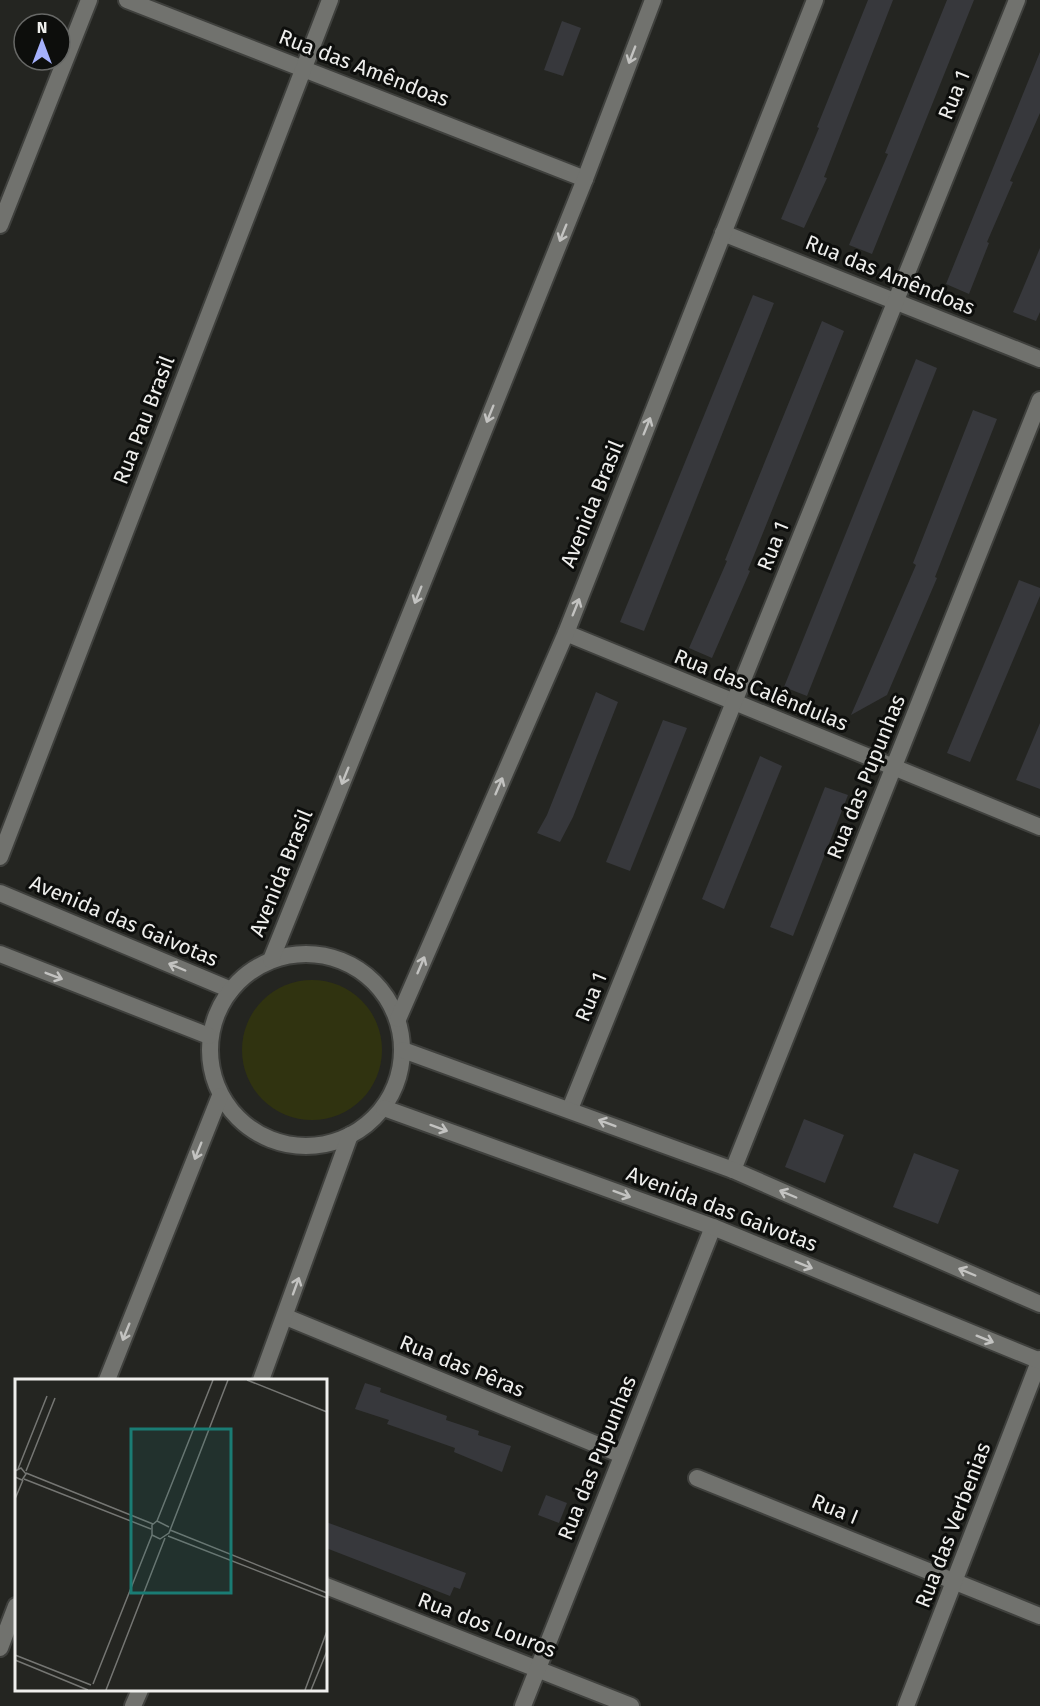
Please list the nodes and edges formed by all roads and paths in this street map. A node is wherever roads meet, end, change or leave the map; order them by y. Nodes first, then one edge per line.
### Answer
1 (89, 0) edge
2 (127, 0) edge
3 (330, 0) edge
4 (653, 0) edge
5 (815, 0) edge
6 (1017, 0) edge
7 (303, 69) junction
8 (585, 179) junction
9 (0, 225) edge
10 (723, 233) junction
11 (896, 302) junction
12 (1040, 359) edge
13 (1040, 400) edge
14 (566, 633) junction
15 (734, 702) junction
16 (893, 769) junction
17 (1040, 827) edge
18 (0, 857) edge
19 (0, 893) edge
20 (0, 954) edge
21 (270, 960) junction
22 (231, 990) junction
23 (398, 1019) junction
24 (209, 1036) junction
25 (403, 1050) junction
26 (220, 1096) junction
27 (384, 1108) junction
28 (570, 1109) junction
29 (350, 1135) junction
30 (733, 1170) junction
31 (713, 1227) junction
32 (1040, 1304) edge
33 (286, 1317) junction
34 (1040, 1360) edge
35 (107, 1379) edge
36 (261, 1379) edge
37 (622, 1455) junction
38 (698, 1478) dead end
39 (956, 1582) junction
40 (327, 1586) edge
41 (15, 1609) edge
42 (1040, 1616) edge
43 (0, 1647) edge
44 (538, 1669) junction
45 (139, 1691) edge
46 (133, 1706) edge
47 (523, 1706) edge
48 (632, 1706) edge
49 (906, 1706) edge

1 - 9 street
2 - 7 street, Rua das Amêndoas
3 - 7 street, Rua Pau Brasil
4 -> 8 street, Avenida Brasil
5 - 10 street, Avenida Brasil
6 - 11 street, Rua 1
7 - 8 street, Rua das Amêndoas
7 - 18 street, Rua Pau Brasil
8 -> 21 street, Avenida Brasil
10 - 11 street, Rua das Amêndoas
14 -> 10 street, Avenida Brasil
11 - 12 street, Rua das Amêndoas
11 - 15 street, Rua 1
13 - 16 street, Rua das Pupunhas
14 - 15 street, Rua das Calêndulas
23 -> 14 street, Avenida Brasil
15 - 16 street, Rua das Calêndulas
15 - 28 street, Rua 1
16 - 17 street, Rua das Calêndulas
16 - 30 street, Rua das Pupunhas
22 -> 19 street, Avenida das Gaivotas
20 -> 24 street
21 - 22 street
21 - 23 street
22 - 24 street
23 - 25 street
24 - 26 street
25 - 27 street
25 - 28 street, Avenida das Gaivotas
26 - 29 street
26 -> 35 street
27 - 29 street
27 -> 31 street, Avenida das Gaivotas
30 -> 28 street, Avenida das Gaivotas
33 -> 29 street
32 -> 30 street, Avenida das Gaivotas
31 -> 34 street, Avenida das Gaivotas
31 - 37 street, Rua das Pupunhas
33 - 36 street
33 - 37 street, Rua das Pêras
34 - 39 street, Rua das Verbenias
37 - 44 street, Rua das Pupunhas
38 - 39 street, Rua I
39 - 42 street, Rua I
39 - 49 street, Rua das Verbenias
40 - 44 street, Rua dos Louros
41 - 43 street
44 - 47 street, Rua das Pupunhas
44 - 48 street, Rua dos Louros
45 - 46 street

